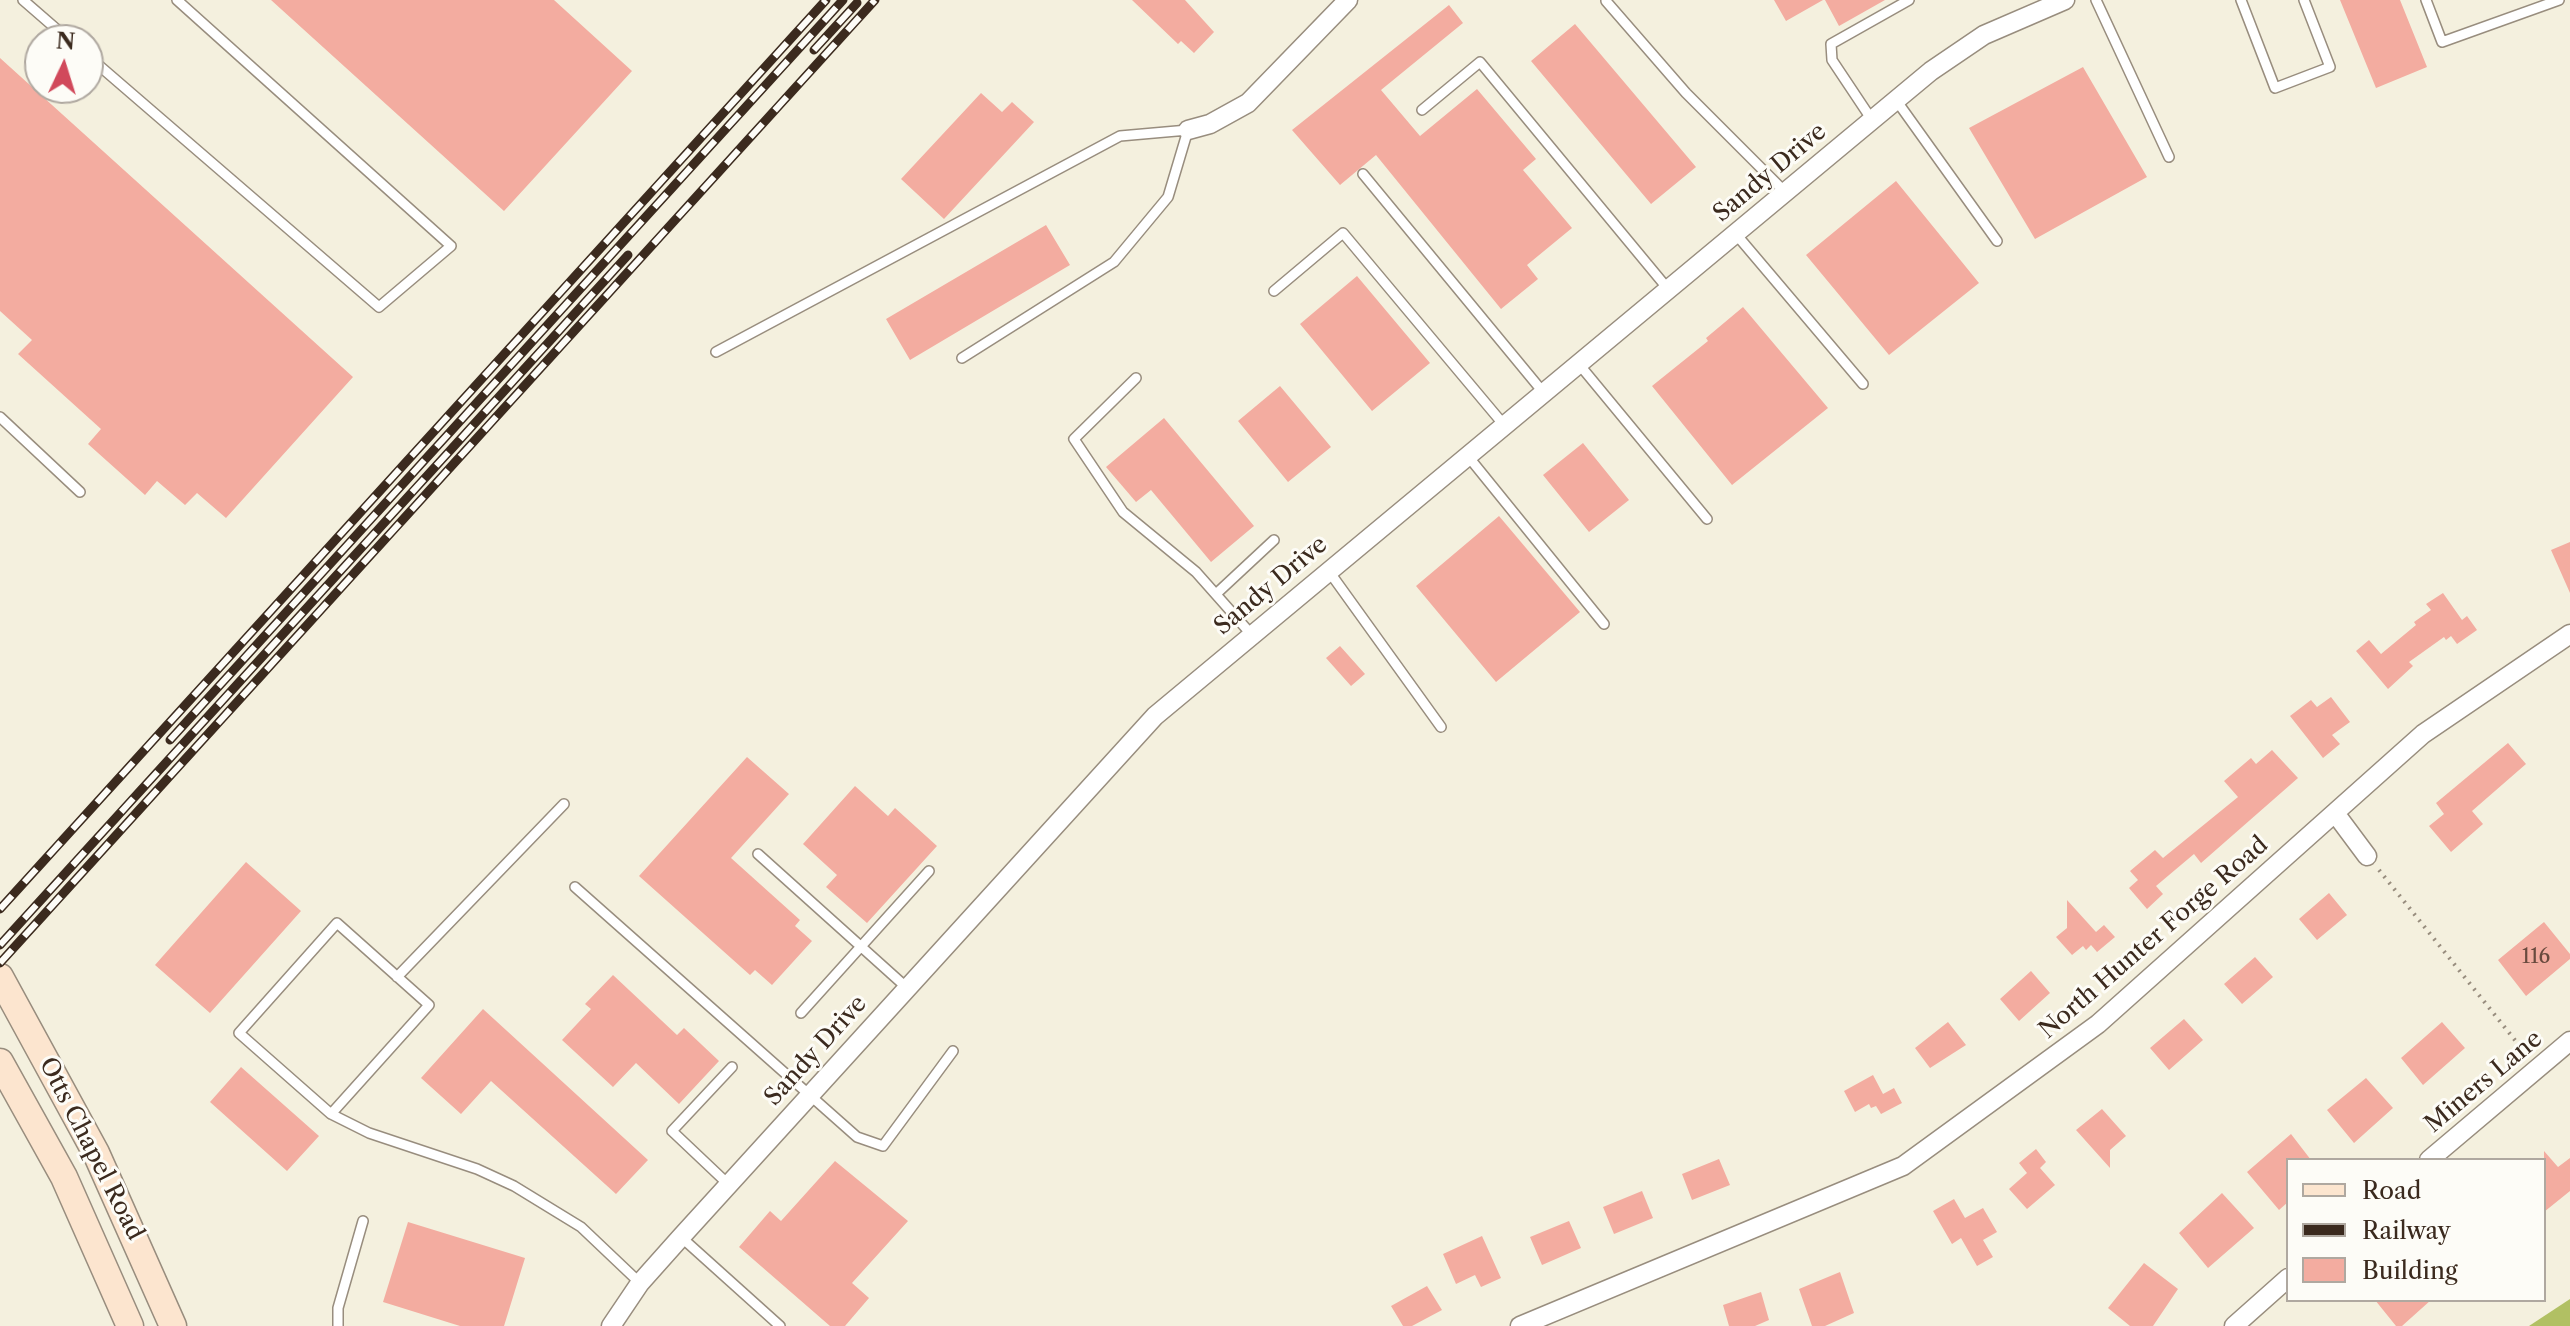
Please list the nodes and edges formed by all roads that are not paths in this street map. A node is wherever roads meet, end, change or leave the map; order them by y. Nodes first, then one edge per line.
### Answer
1 (23, 0) edge
2 (177, 0) edge
3 (1348, 0) edge
4 (1909, 0) edge
5 (2065, 0) edge
6 (2096, 0) edge
7 (2241, 0) edge
8 (2304, 0) edge
9 (2426, 0) edge
10 (2559, 0) edge
11 (1606, 1) edge
12 (51, 24) edge
13 (104, 70) edge
14 (1896, 100) junction
15 (1422, 110) dead end
16 (1872, 120) junction
17 (1188, 130) junction
18 (2169, 157) dead end
19 (1363, 174) dead end
20 (1785, 192) junction
21 (1735, 233) junction
22 (1997, 241) dead end
23 (1668, 289) junction
24 (1274, 291) dead end
25 (716, 352) dead end
26 (962, 358) dead end
27 (1578, 363) junction
28 (1136, 378) dead end
29 (1863, 384) dead end
30 (1543, 392) junction
31 (0, 417) edge
32 (1504, 425) junction
33 (1467, 455) junction
34 (80, 492) dead end
35 (1707, 519) dead end
36 (1274, 540) dead end
37 (1328, 570) junction
38 (1216, 594) junction
39 (1604, 624) dead end
40 (1251, 634) junction
41 (2570, 634) edge
42 (1441, 727) dead end
43 (564, 804) dead end
44 (2335, 813) junction
45 (758, 854) dead end
46 (2367, 856) road end
47 (929, 871) dead end
48 (575, 887) dead end
49 (861, 946) junction
50 (0, 977) edge
51 (397, 977) junction
52 (906, 987) junction
53 (801, 1013) dead end
54 (2570, 1041) edge
55 (953, 1051) dead end
56 (0, 1062) edge
57 (732, 1067) dead end
58 (808, 1095) junction
59 (331, 1114) junction
60 (2431, 1158) edge
61 (728, 1184) junction
62 (363, 1221) dead end
63 (681, 1237) junction
64 (2286, 1280) edge
65 (640, 1283) junction
66 (130, 1326) edge
67 (173, 1326) edge
68 (338, 1326) edge
69 (611, 1326) edge
70 (780, 1326) edge
71 (1520, 1326) edge
72 (2234, 1326) edge

1 - 12 lane
2 - 13 lane
3 - 17 street
4 - 16 lane
5 - 14 street, Sandy Drive
6 - 18 lane
7 - 8 lane
9 - 10 lane
11 - 20 lane
14 - 16 street, Sandy Drive
14 - 22 lane
15 - 23 lane
16 - 20 street, Sandy Drive
17 - 25 lane
17 - 26 lane
19 - 30 lane
20 - 21 street, Sandy Drive
21 - 23 street, Sandy Drive
21 - 29 lane
23 - 27 street, Sandy Drive
24 - 32 lane
27 - 30 street, Sandy Drive
27 - 35 lane
28 - 38 lane
30 - 32 street, Sandy Drive
31 - 34 lane
32 - 33 street, Sandy Drive
33 - 37 street, Sandy Drive
33 - 39 lane
36 - 38 lane
37 - 40 street, Sandy Drive
37 - 42 lane
38 - 40 lane
40 - 52 street, Sandy Drive
41 - 44 street, North Hunter Forge Road
43 - 51 lane
44 - 46 street
44 - 71 street, North Hunter Forge Road
45 - 49 lane
47 - 49 lane
48 - 58 lane
49 - 52 lane
49 - 53 lane
50 - 67 main road, Otts Chapel Road
51 - 59 lane
51 - 59 lane
52 - 58 street, Sandy Drive
54 - 60 street, Miners Lane
55 - 58 lane
56 - 66 main road, Otts Chapel Road
57 - 61 lane
58 - 61 street, Sandy Drive
59 - 65 lane
61 - 63 street, Sandy Drive
62 - 68 lane
63 - 65 street, Sandy Drive
63 - 70 lane
64 - 72 street
65 - 69 street, Sandy Drive

